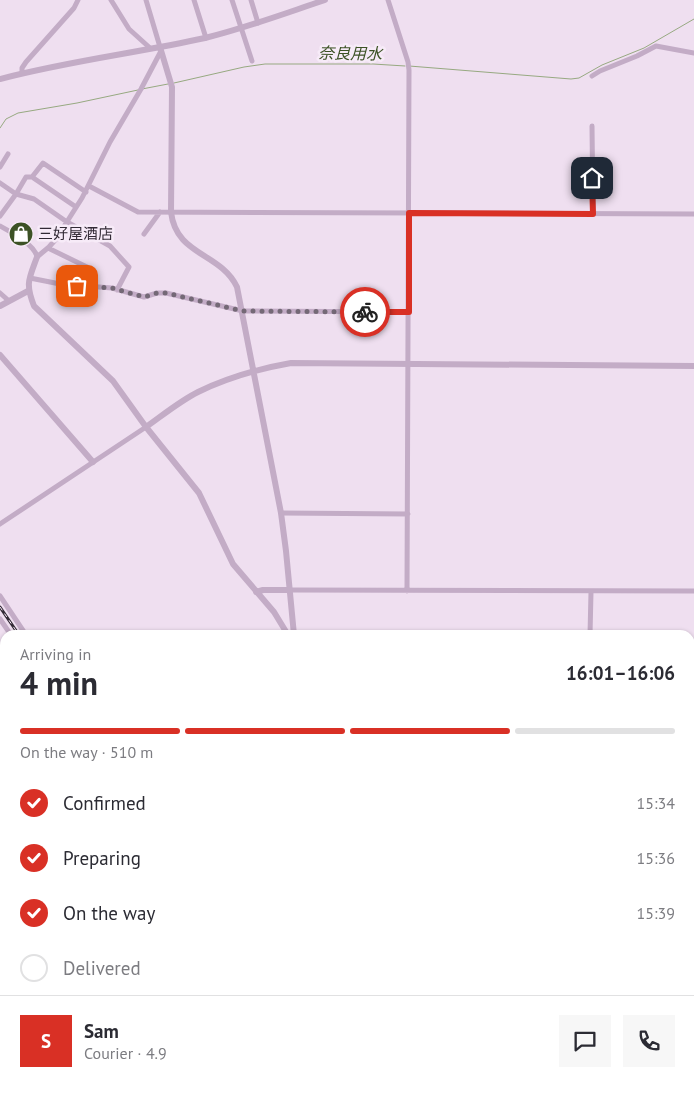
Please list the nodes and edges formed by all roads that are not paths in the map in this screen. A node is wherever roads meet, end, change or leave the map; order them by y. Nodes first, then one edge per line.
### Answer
1 (78, 0) edge
2 (112, 0) edge
3 (146, 0) edge
4 (194, 0) edge
5 (232, 0) edge
6 (251, 0) edge
7 (325, 0) edge
8 (388, 0) edge
9 (258, 23) junction
10 (241, 28) junction
11 (206, 38) junction
12 (150, 48) junction
13 (160, 49) junction
14 (694, 53) edge
15 (252, 61) dead end
16 (22, 73) junction
17 (592, 76) dead end
18 (0, 79) edge
19 (592, 126) dead end
20 (8, 154) dead end
21 (0, 167) edge
22 (32, 177) junction
23 (0, 183) edge
24 (89, 186) junction
25 (86, 192) junction
26 (16, 194) junction
27 (76, 207) junction
28 (160, 212) junction
29 (171, 212) junction
30 (409, 213) junction
31 (593, 214) junction
32 (694, 214) edge
33 (0, 216) edge
34 (66, 222) junction
35 (0, 226) edge
36 (144, 234) dead end
37 (48, 248) junction
38 (37, 257) junction
39 (91, 269) dead end
40 (30, 278) junction
41 (117, 290) junction
42 (28, 291) junction
43 (0, 293) edge
44 (9, 301) junction
45 (0, 306) edge
46 (243, 311) junction
47 (409, 312) junction
48 (0, 355) edge
49 (408, 365) junction
50 (694, 366) edge
51 (254, 370) junction
52 (146, 427) junction
53 (93, 462) junction
54 (281, 513) junction
55 (408, 514) junction
56 (0, 524) edge
57 (290, 590) junction
58 (407, 590) junction
59 (694, 591) edge
60 (256, 592) junction
61 (591, 592) junction
62 (0, 596) edge
63 (0, 619) edge
64 (8, 630) edge
65 (23, 630) edge
66 (285, 630) edge
67 (294, 630) edge
68 (590, 630) edge

1 - 16 street
2 - 12 street
3 - 13 street
4 - 11 street
5 - 10 street
6 - 9 street
7 - 9 street
8 - 30 street
9 - 10 street
10 - 11 street
10 - 15 street
11 - 13 street
12 - 13 street
12 - 16 street
13 - 24 street
13 - 29 street
14 - 17 street
16 - 18 street
19 - 31 street
20 - 21 street
22 - 25 street
22 - 26 street
22 - 27 street
23 - 26 street
24 - 25 street
24 - 28 street
25 - 27 street
26 - 33 street
26 - 34 street
27 - 34 street
28 - 29 street
28 - 36 street
29 - 30 street
29 - 46 street
30 - 31 street
30 - 47 street
31 - 32 street
34 - 37 street
34 - 41 street
35 - 38 street
37 - 38 street
37 - 39 street
38 - 40 street
40 - 41 street
40 - 42 street
41 - 46 street
42 - 44 street
42 - 52 street
43 - 44 street
44 - 45 street
46 - 47 street
46 - 51 street
47 - 49 street
48 - 53 street
49 - 50 street
49 - 51 street
49 - 55 street
51 - 52 street
51 - 54 street
52 - 53 street
52 - 60 street
53 - 56 street
54 - 55 street
54 - 57 street
55 - 58 street
57 - 58 street
57 - 60 street
57 - 67 street
58 - 61 street
59 - 61 street
60 - 66 street
61 - 68 street
62 - 65 street
63 - 64 street

